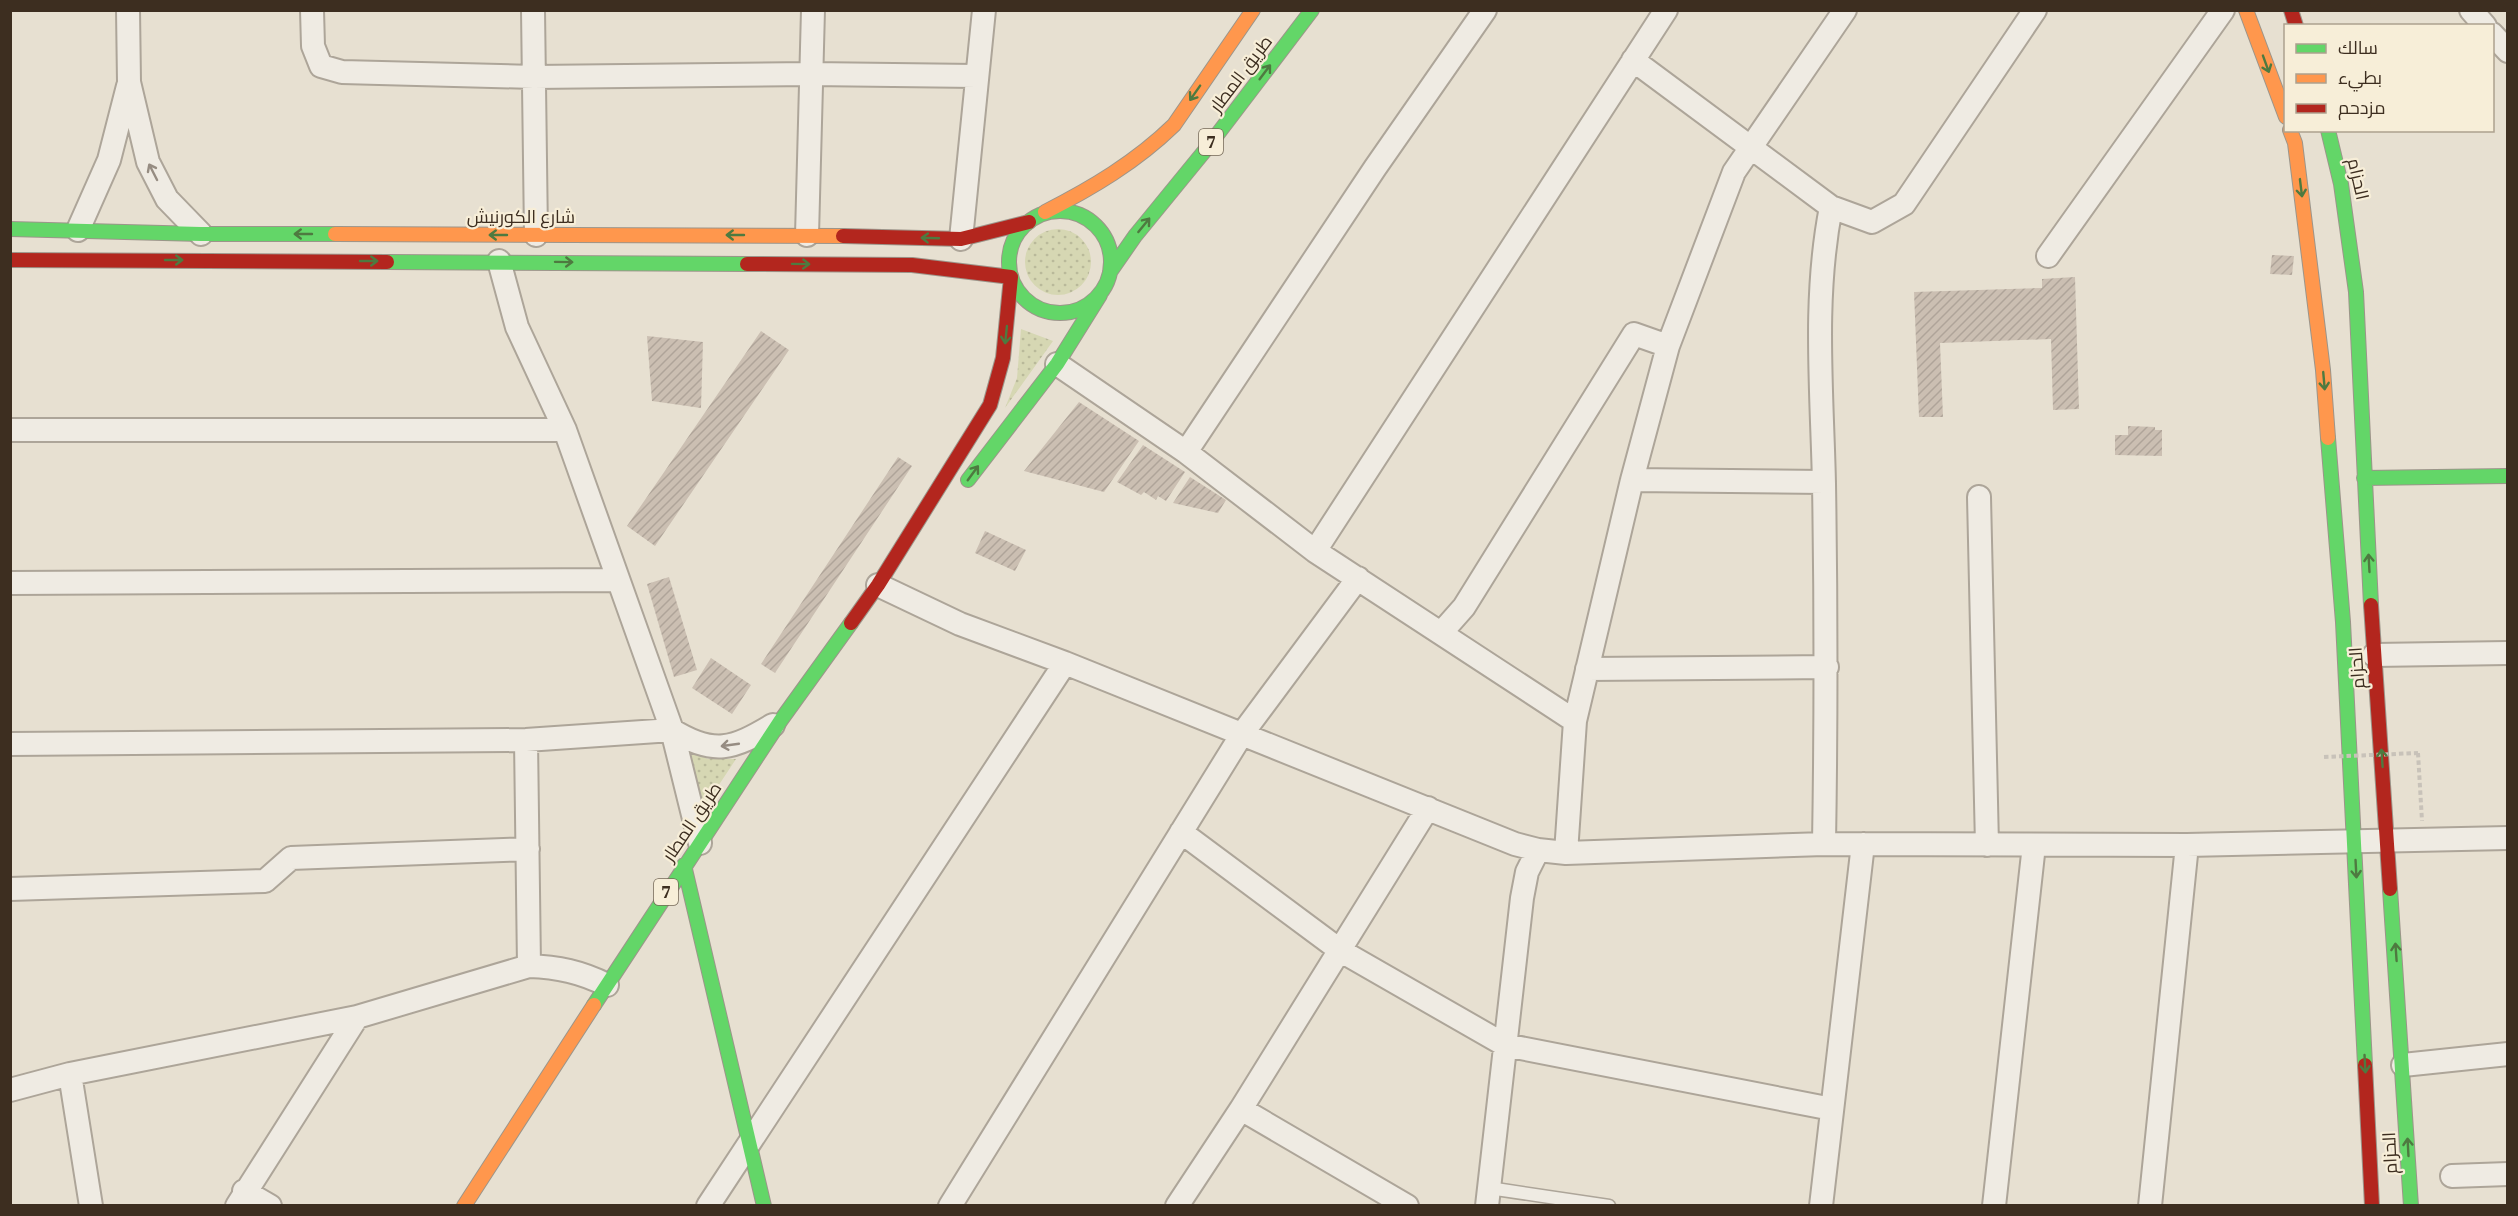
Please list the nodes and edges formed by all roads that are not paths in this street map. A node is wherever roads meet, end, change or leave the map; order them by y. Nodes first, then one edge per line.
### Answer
1 (128, 10) edge
2 (312, 10) edge
3 (533, 10) edge
4 (813, 10) edge
5 (984, 10) edge
6 (1253, 10) edge
7 (1312, 10) edge
8 (1485, 10) edge
9 (1666, 10) edge
10 (1845, 10) edge
11 (2035, 10) edge
12 (2223, 10) edge
13 (2246, 10) edge
14 (2471, 10) edge
15 (2483, 24) edge
16 (2494, 35) edge
17 (2508, 51) edge
18 (1633, 60) junction
19 (811, 74) junction
20 (976, 76) junction
21 (534, 77) junction
22 (129, 82) junction
23 (2284, 112) edge
24 (2291, 132) edge
25 (2328, 132) edge
26 (1751, 146) junction
27 (94, 196) junction
28 (166, 199) junction
29 (1831, 207) junction
30 (1032, 219) junction
31 (10, 229) edge
32 (78, 230) junction
33 (102, 231) junction
34 (150, 232) junction
35 (201, 234) junction
36 (807, 234) junction
37 (536, 235) junction
38 (961, 239) junction
39 (122, 250) junction
40 (2048, 256) dead end
41 (10, 260) edge
42 (85, 260) junction
43 (151, 260) junction
44 (498, 261) junction
45 (1110, 272) junction
46 (1011, 277) junction
47 (1105, 286) junction
48 (1668, 346) junction
49 (1057, 364) junction
50 (10, 430) edge
51 (565, 430) junction
52 (1186, 452) junction
53 (2508, 476) edge
54 (2364, 478) junction
55 (1632, 480) junction
56 (1824, 482) junction
57 (962, 487) dead end
58 (1979, 497) dead end
59 (933, 521) dead end
60 (917, 524) junction
61 (1315, 551) junction
62 (1358, 579) junction
63 (617, 580) junction
64 (10, 583) edge
65 (878, 585) junction
66 (1441, 633) junction
67 (2508, 653) edge
68 (2374, 655) junction
69 (1065, 663) junction
70 (1827, 667) junction
71 (1587, 669) junction
72 (781, 720) junction
73 (1575, 721) junction
74 (672, 730) junction
75 (1242, 734) junction
76 (526, 740) junction
77 (10, 744) edge
78 (1428, 808) junction
79 (1181, 832) junction
80 (2508, 838) edge
81 (2388, 842) junction
82 (700, 843) junction
83 (2354, 843) junction
84 (1824, 844) junction
85 (1863, 844) junction
86 (1987, 845) junction
87 (2034, 845) junction
88 (2187, 845) junction
89 (528, 849) junction
90 (1538, 850) junction
91 (1566, 853) junction
92 (684, 865) junction
93 (10, 889) edge
94 (1341, 951) junction
95 (529, 966) junction
96 (607, 985) junction
97 (357, 1017) junction
98 (1505, 1044) junction
99 (2508, 1054) edge
100 (2403, 1065) junction
101 (69, 1074) junction
102 (10, 1090) edge
103 (1832, 1108) junction
104 (1242, 1109) junction
105 (750, 1143) junction
106 (2508, 1174) edge
107 (2451, 1176) dead end
108 (1488, 1197) edge
109 (241, 1198) edge
110 (91, 1206) edge
111 (270, 1206) edge
112 (464, 1206) edge
113 (708, 1206) edge
114 (764, 1206) edge
115 (950, 1206) edge
116 (1177, 1206) edge
117 (1407, 1206) edge
118 (1609, 1206) edge
119 (1821, 1206) edge
120 (1994, 1206) edge
121 (2150, 1206) edge
122 (2372, 1206) edge
123 (2411, 1206) edge

1 - 22 street
2 - 21 street
3 - 21 street
4 - 19 street
5 - 20 street
6 -> 30 main road, 7
45 -> 7 main road, طريق المطار / 7
8 - 52 street
9 - 18 street
10 - 26 street
11 - 29 street
12 - 40 street
13 -> 23 main road
14 - 15 street
16 - 17 street
18 - 26 street
18 - 61 street
19 - 20 street
19 - 21 street
19 - 36 street
20 - 38 street
21 - 37 street
22 - 27 street
28 -> 22 street
24 -> 83 main road, الحزام
25 - 54 main road, الحزام
26 - 29 street
26 - 48 street
27 - 32 street
27 - 33 street
28 - 34 street
28 - 35 street
29 - 56 street
30 - 38 main road, شارع الكورنيش
30 - 45 main road
30 - 46 main road
31 - 32 main road, شارع الكورنيش
32 - 33 main road, شارع الكورنيش
33 - 34 main road, شارع الكورنيش
33 - 39 street
34 - 35 main road, شارع الكورنيش
34 - 39 street
37 -> 35 main road, شارع الكورنيش
36 -> 37 main road, شارع الكورنيش
38 -> 36 main road, شارع الكورنيش
39 - 42 street
39 - 43 street
41 - 42 main road
42 - 43 main road
43 -> 44 main road
44 -> 46 main road
44 - 51 street
45 - 47 main road
46 - 47 main road
46 -> 60 main road, طريق المطار / 7
47 - 49 main road
48 - 55 street
48 - 66 street
49 - 52 street
57 -> 49 main road
50 - 51 street
51 - 63 street
52 - 61 street
53 - 54 main road
68 -> 54 main road, الحزام
55 - 56 street
55 - 71 street
56 - 70 street
58 - 86 street
59 - 60 main road
60 - 65 main road, طريق المطار / 7
61 - 62 street
62 - 66 street
62 - 75 street
63 - 64 street
63 - 74 street
65 - 69 street
65 - 72 main road, طريق المطار / 7
66 - 73 street
67 - 68 street
81 -> 68 main road, الحزام
69 - 75 street
69 - 105 street
70 - 71 street
70 - 84 street
71 - 73 street
72 -> 74 street
72 - 82 main road, طريق المطار / 7
73 - 91 street
74 - 76 street
74 - 82 street
75 - 78 street
75 - 79 street
76 - 77 street
76 - 89 street
78 - 90 street
78 - 94 street
79 - 94 street
79 - 115 street
80 - 81 street
81 - 83 street
100 -> 81 main road, الحزام
82 - 92 main road, طريق المطار / 7
83 - 88 street
83 -> 122 main road, الحزام
84 - 85 street
84 - 91 street
85 - 86 street
85 - 103 street
86 - 87 street
87 - 88 street
87 - 120 street
88 - 121 street
89 - 93 street
89 - 95 street
90 - 91 street
90 - 98 street
92 - 96 main road, طريق المطار / 7
92 - 105 main road
94 - 98 street
94 - 104 street
95 - 96 street
95 - 97 street
96 - 112 main road, طريق المطار / 7
97 - 101 street
97 - 109 street
98 - 103 street
98 - 108 street
99 - 100 street
123 -> 100 main road, الحزام
101 - 102 street
101 - 110 street
103 - 119 street
104 - 116 street
104 - 117 street
105 - 113 street
105 - 114 main road
106 - 107 street
108 - 118 lane
109 - 111 street

